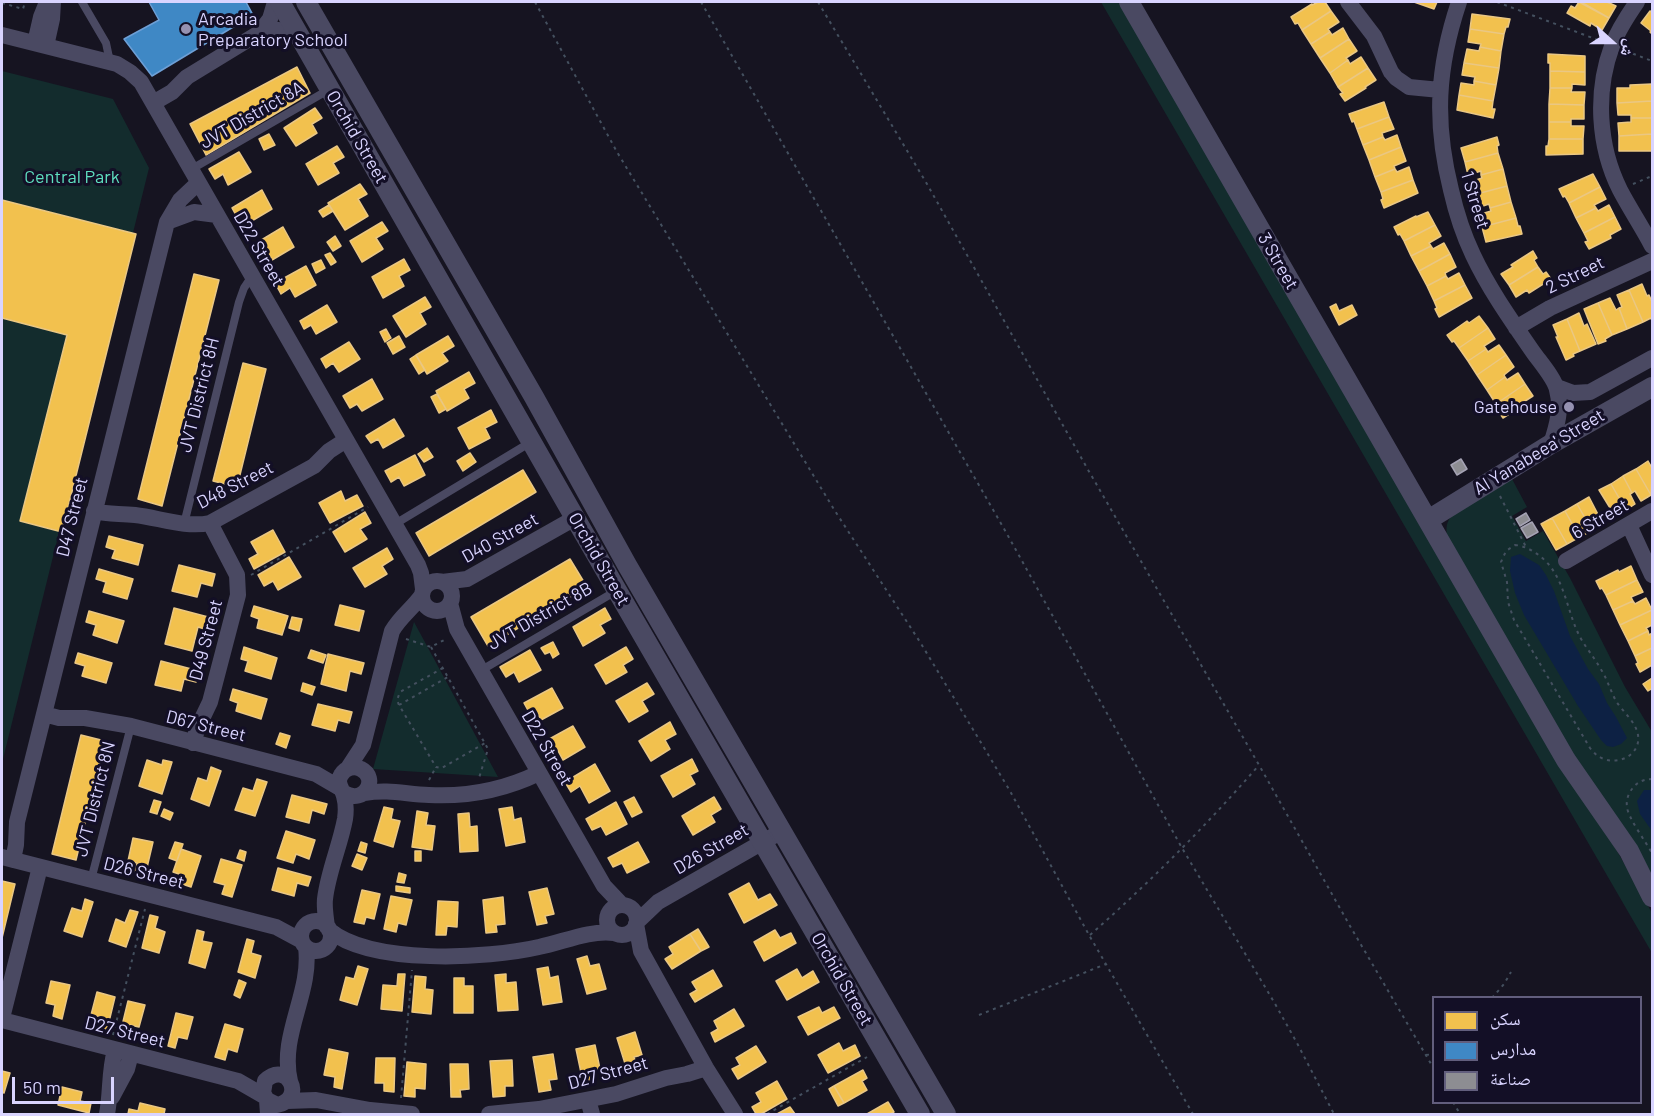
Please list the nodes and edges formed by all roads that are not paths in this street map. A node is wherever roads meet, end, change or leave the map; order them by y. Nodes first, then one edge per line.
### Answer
1 (48, 2) edge
2 (53, 2) edge
3 (82, 2) edge
4 (275, 2) edge
5 (280, 2) edge
6 (306, 2) edge
7 (1129, 2) edge
8 (1348, 2) edge
9 (1460, 2) edge
10 (1637, 2) edge
11 (259, 33) junction
12 (2, 35) edge
13 (299, 35) junction
14 (41, 44) junction
15 (110, 62) junction
16 (330, 89) junction
17 (1440, 90) junction
18 (150, 98) junction
19 (194, 177) junction
20 (217, 215) junction
21 (167, 222) junction
22 (1653, 246) edge
23 (1653, 261) edge
24 (252, 276) junction
25 (1516, 328) junction
26 (1653, 358) edge
27 (1557, 387) junction
28 (1653, 387) edge
29 (531, 442) junction
30 (1551, 444) junction
31 (349, 446) junction
32 (95, 506) junction
33 (1653, 511) edge
34 (575, 518) junction
35 (1428, 520) junction
36 (210, 523) junction
37 (184, 524) junction
38 (395, 524) junction
39 (1629, 525) junction
40 (1566, 561) dead end
41 (627, 566) junction
42 (1653, 575) edge
43 (617, 590) junction
44 (437, 596) junction
45 (480, 670) junction
46 (45, 708) junction
47 (130, 726) junction
48 (200, 745) junction
49 (363, 745) junction
50 (539, 773) junction
51 (367, 774) junction
52 (350, 785) junction
53 (393, 791) junction
54 (782, 831) junction
55 (763, 842) junction
56 (6, 858) edge
57 (40, 867) junction
58 (91, 880) junction
59 (1653, 897) edge
60 (325, 899) junction
61 (624, 915) junction
62 (328, 928) junction
63 (588, 934) junction
64 (617, 934) junction
65 (312, 939) junction
66 (354, 944) junction
67 (641, 951) junction
68 (2, 1019) edge
69 (119, 1050) junction
70 (287, 1050) junction
71 (703, 1061) junction
72 (269, 1077) junction
73 (238, 1081) junction
74 (291, 1082) junction
75 (316, 1100) junction
76 (266, 1104) edge
77 (283, 1106) edge
78 (108, 1107) edge
79 (590, 1107) edge
80 (404, 1114) edge
81 (489, 1114) edge
82 (735, 1114) edge
83 (920, 1114) edge
84 (946, 1114) edge

1 - 14 street
2 - 14 street
3 - 15 lane
4 - 11 street
5 - 13 street, Orchid Street
6 - 41 street, Orchid Street
7 - 35 street, 3 Street
8 - 17 street
9 - 17 street, 1 Street
10 - 22 street
11 - 13 street
11 - 18 street
12 - 14 street, D22 Street
13 - 16 street, Orchid Street
14 - 15 street, D22 Street
15 - 18 street, D22 Street
16 - 19 lane, JVT District 8A
16 - 29 street, Orchid Street
17 - 25 street, 1 Street
18 - 19 street, D22 Street
19 - 20 street, D22 Street
19 - 21 street, D47 Street
20 - 21 street
20 - 24 street, D22 Street
21 - 32 street, D47 Street
23 - 25 street, 2 Street
24 - 31 street, D22 Street
24 - 37 lane, JVT District 8H
25 - 27 street, 1 Street
26 - 27 street
27 - 30 street
28 - 30 street, Al Yanabeea' Street
29 - 34 street, Orchid Street
29 - 38 lane
30 - 35 street, Al Yanabeea' Street
31 - 36 street, D48 Street
31 - 38 street, D22 Street
32 - 37 street, D48 Street
32 - 46 street, D47 Street
33 - 39 street, 6 Street
34 - 41 street
34 - 43 street, Orchid Street
34 - 44 street, D40 Street
35 - 59 street, 3 Street
36 - 37 street, D48 Street
36 - 48 street, D49 Street
38 - 44 street, D22 Street
39 - 40 street, 6 Street
39 - 42 street
41 - 54 street, Orchid Street
43 - 45 lane, JVT District 8B
43 - 55 street, Orchid Street
44 - 45 street, D22 Street
44 - 49 street
45 - 50 street, D22 Street
46 - 47 street, D67 Street
46 - 56 street, D47 Street
47 - 48 street, D67 Street
47 - 58 lane, JVT District 8N
48 - 52 street, D67 Street
49 - 51 street
49 - 52 street
50 - 53 street, D67 Street
50 - 61 street, D22 Street
51 - 52 street
51 - 53 street, D67 Street
52 - 53 street, D67 Street
52 - 60 street
54 - 55 street, D26 Street
54 - 84 street, Orchid Street
55 - 61 street, D26 Street
55 - 83 street, Orchid Street
56 - 57 street, D26 Street
57 - 58 street, D26 Street
57 - 68 street
58 - 65 street, D26 Street
60 - 62 street
60 - 65 street
61 - 63 street, D26 Street
61 - 64 street
61 - 64 street
61 - 67 street
62 - 65 street
62 - 66 street, D26 Street
63 - 64 street, D26 Street
63 - 66 street, D26 Street
64 - 67 street
65 - 66 street, D26 Street
65 - 70 street
67 - 71 street
68 - 69 street, D27 Street
69 - 73 street, D27 Street
69 - 78 street
70 - 72 street
70 - 74 street
71 - 79 street, D27 Street
71 - 82 street
72 - 73 street, D27 Street
72 - 74 street
72 - 76 street
73 - 76 street, D27 Street
74 - 75 street
74 - 77 street
75 - 77 street
75 - 80 street
76 - 77 street
79 - 81 street, D27 Street

